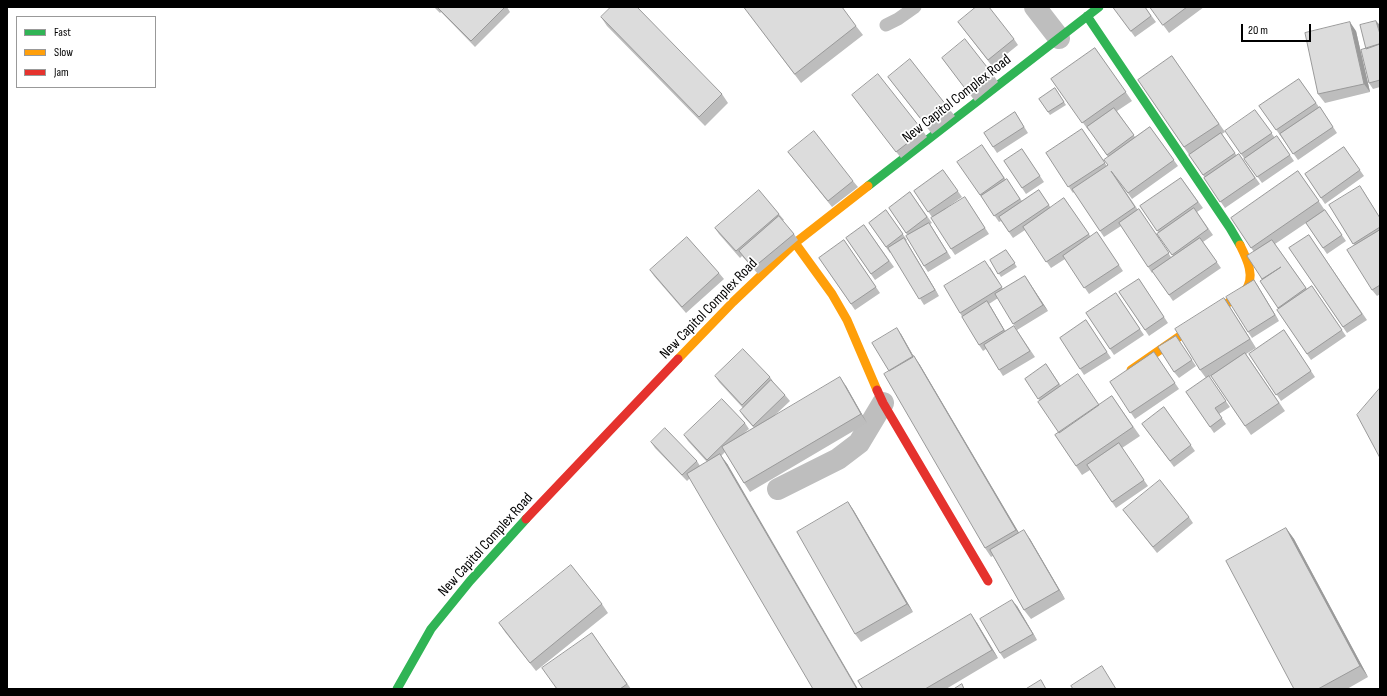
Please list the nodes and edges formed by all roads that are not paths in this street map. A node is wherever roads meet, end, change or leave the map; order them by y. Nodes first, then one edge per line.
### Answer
1 (915, 7) edge
2 (1035, 7) edge
3 (1099, 7) edge
4 (1087, 16) junction
5 (886, 25) dead end
6 (1059, 38) junction
7 (1249, 215) edge
8 (1230, 228) junction
9 (795, 243) junction
10 (1120, 377) edge
11 (883, 403) junction
12 (778, 489) dead end
13 (988, 581) dead end
14 (397, 689) edge

1 - 5 lane
2 - 6 street
3 - 4 main road, New Capitol Complex Road
4 - 6 main road, New Capitol Complex Road
4 - 8 main road
6 - 9 main road, New Capitol Complex Road
7 - 8 street
8 - 10 main road
9 - 11 main road
9 - 14 main road, New Capitol Complex Road
11 - 12 street
11 - 13 main road

